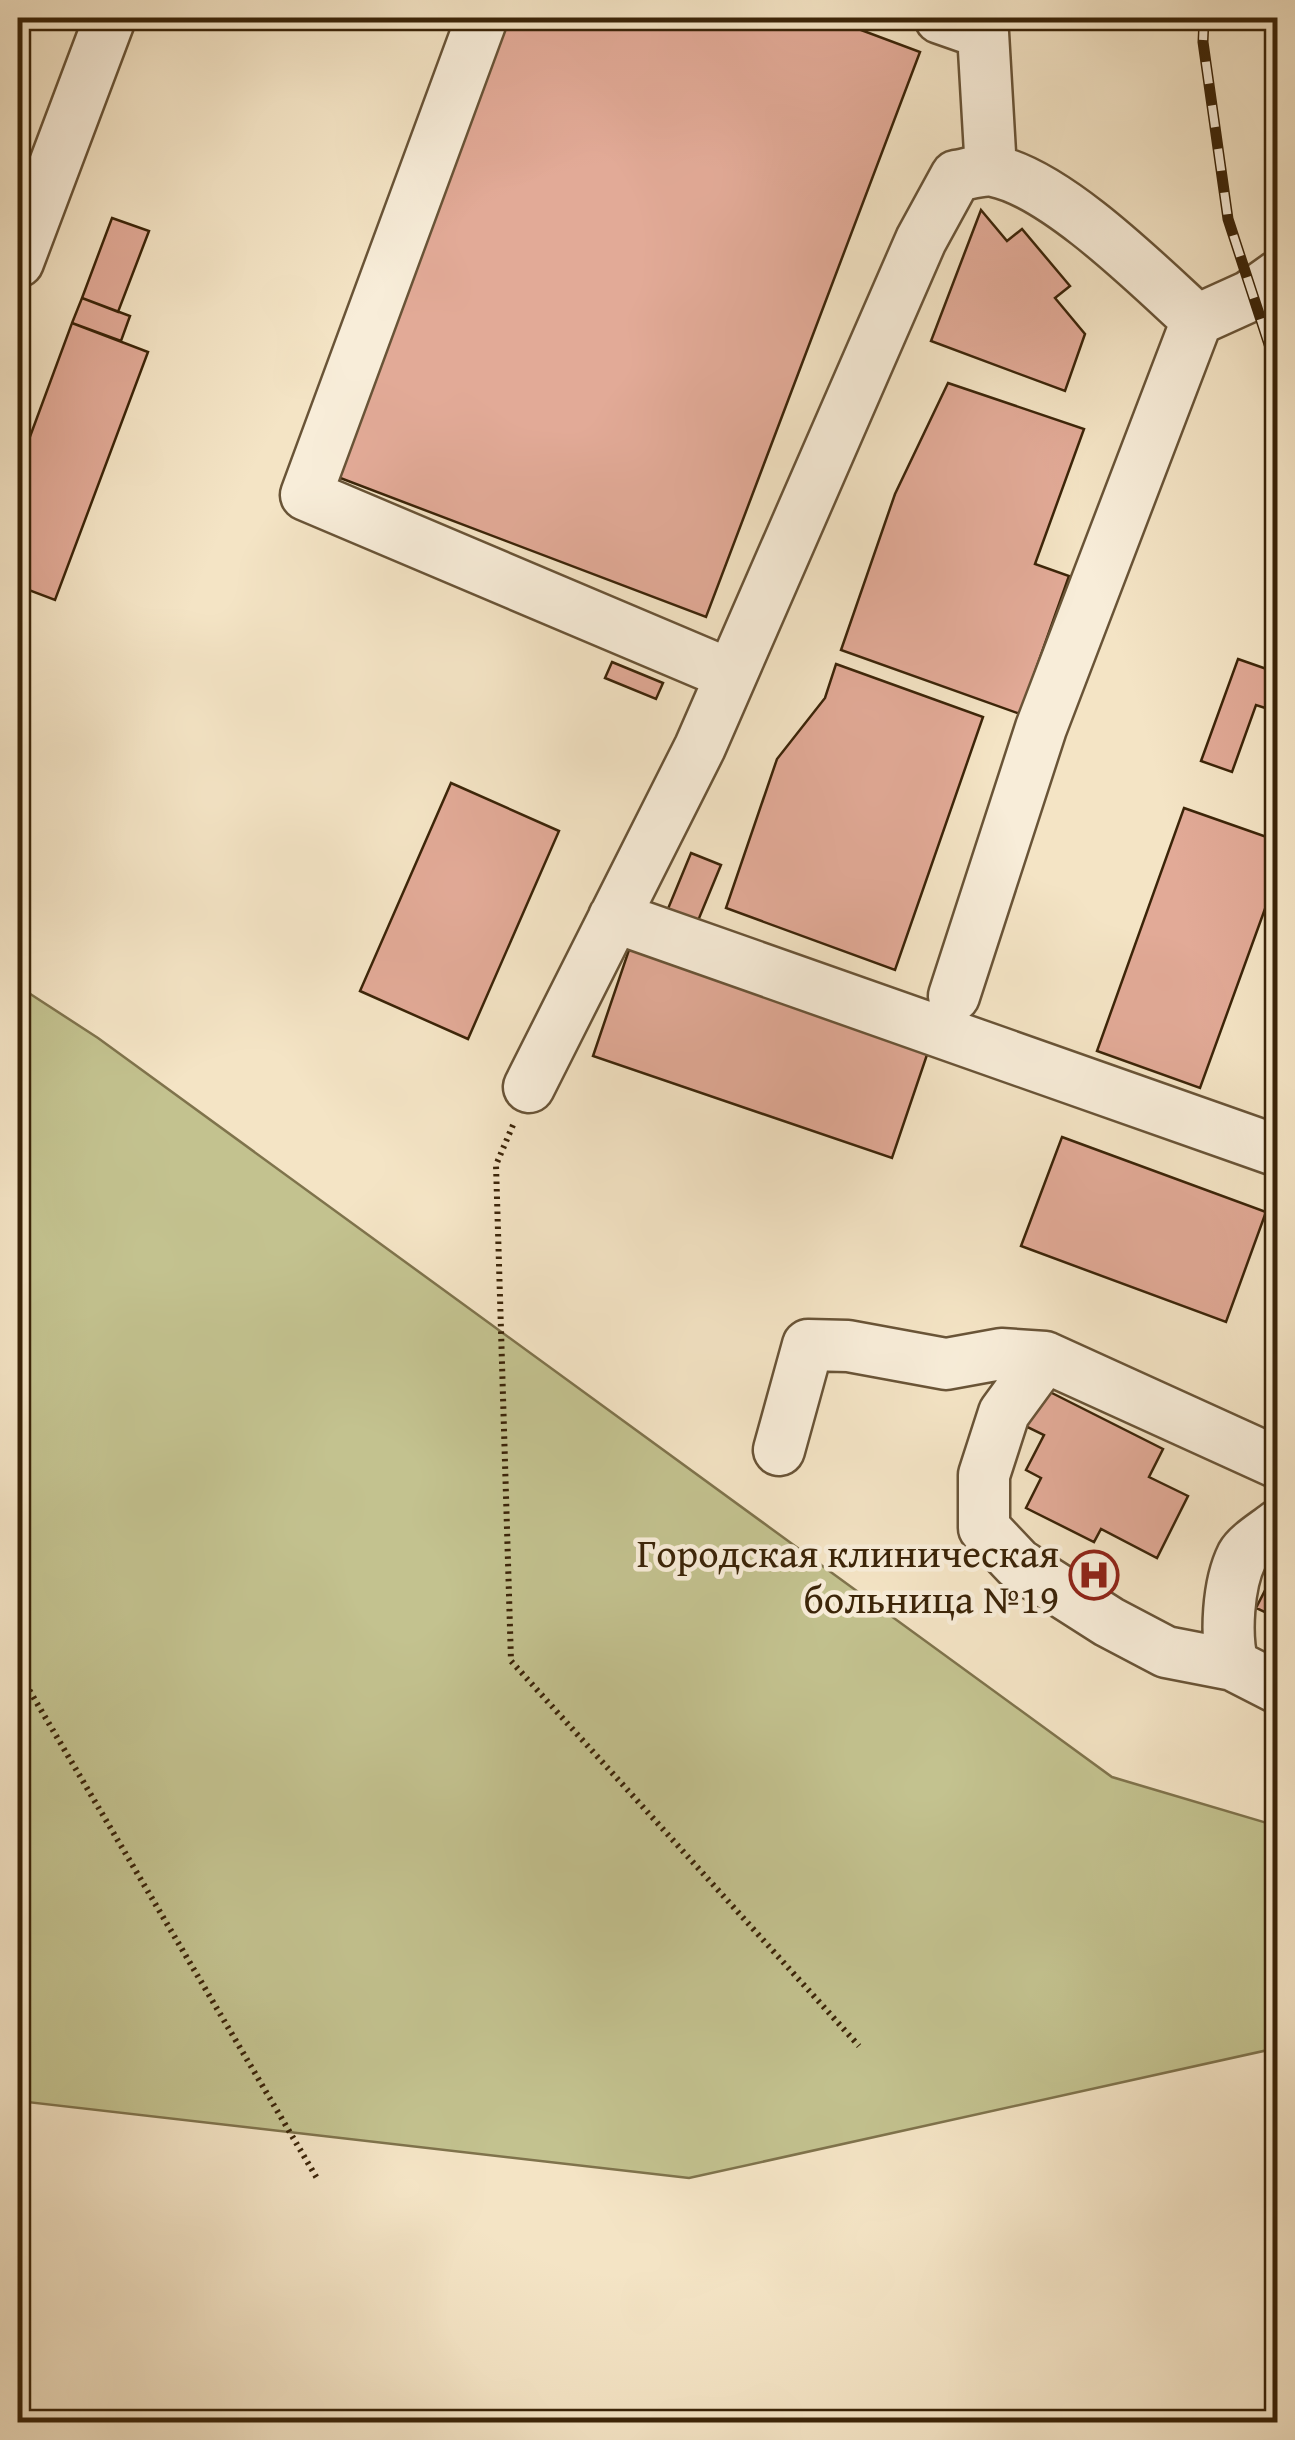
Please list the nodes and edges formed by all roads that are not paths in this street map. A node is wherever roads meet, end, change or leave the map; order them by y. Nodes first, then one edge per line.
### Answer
1 (110, 18) edge
2 (482, 18) edge
3 (940, 18) edge
4 (991, 170) junction
5 (18, 262) edge
6 (1278, 276) edge
7 (1198, 320) junction
8 (732, 675) junction
9 (614, 917) junction
10 (954, 996) dead end
11 (528, 1087) road end
12 (1278, 1151) edge
13 (1045, 1357) junction
14 (779, 1450) dead end
15 (1278, 1462) edge
16 (1278, 1525) edge
17 (1233, 1665) junction
18 (1278, 1688) edge

1 - 5 lane
2 - 8 lane
3 - 4 lane
4 - 7 lane
4 - 8 lane
6 - 7 lane
7 - 10 lane
8 - 9 lane
9 - 11 lane
9 - 12 lane
13 - 14 lane
13 - 15 lane
13 - 17 lane
16 - 17 lane
17 - 18 lane

